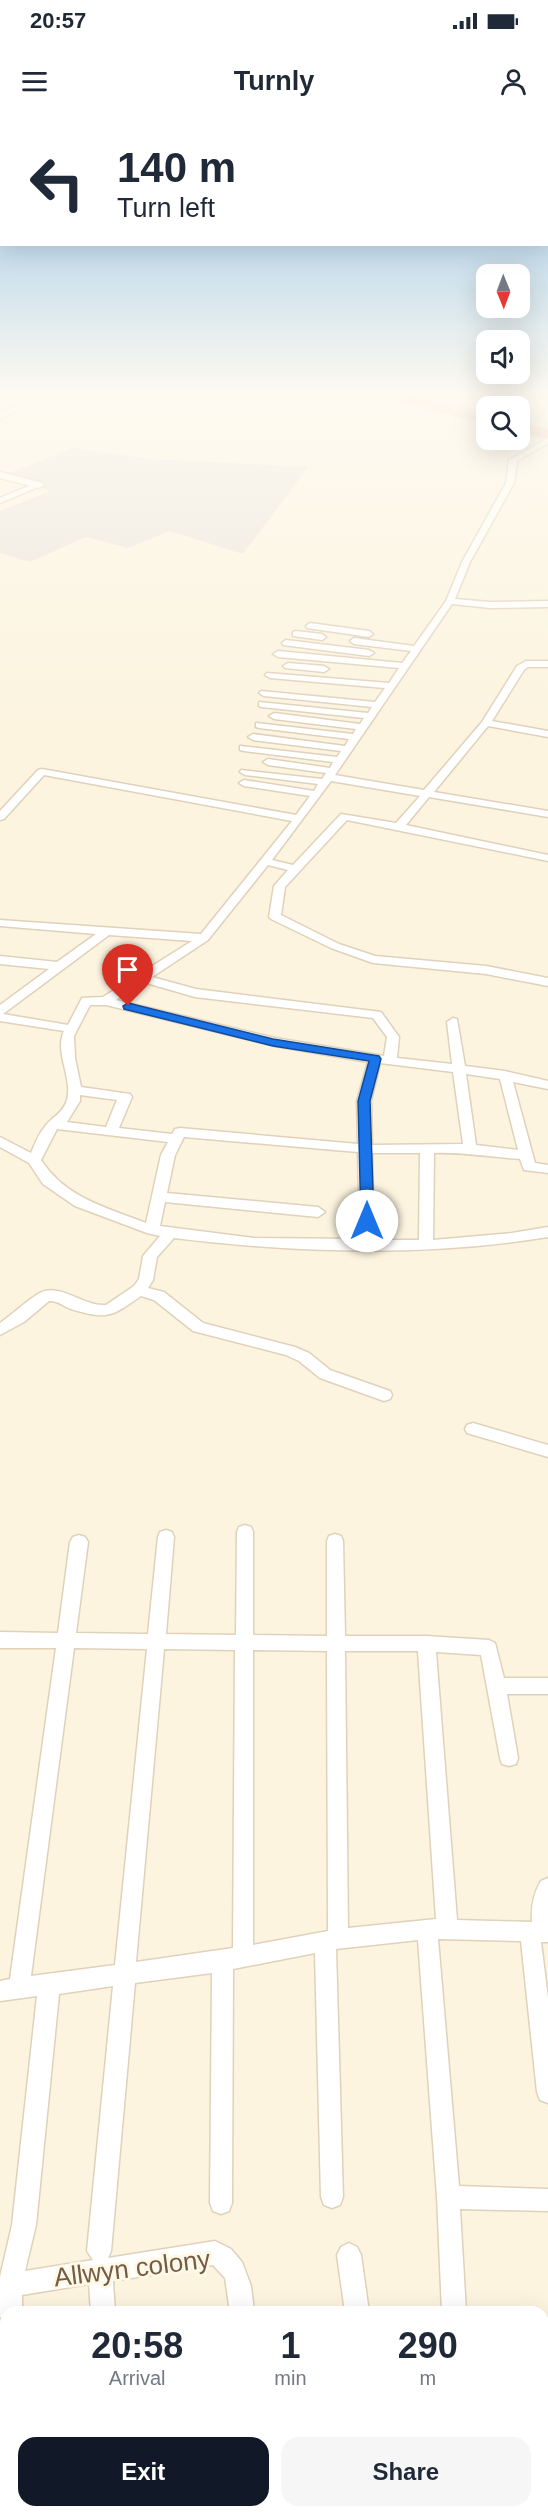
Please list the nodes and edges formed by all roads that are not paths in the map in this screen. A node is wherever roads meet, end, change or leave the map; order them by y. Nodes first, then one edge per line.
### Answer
1 (498, 505) edge
2 (450, 601) junction
3 (548, 604) edge
4 (303, 625) dead end
5 (296, 634) dead end
6 (286, 643) dead end
7 (278, 654) dead end
8 (411, 658) junction
9 (548, 664) edge
10 (288, 666) dead end
11 (388, 690) junction
12 (262, 704) dead end
13 (378, 705) junction
14 (266, 715) dead end
15 (370, 716) junction
16 (486, 723) junction
17 (259, 725) dead end
18 (363, 727) junction
19 (548, 734) edge
20 (253, 736) dead end
21 (356, 737) junction
22 (244, 748) dead end
23 (348, 749) junction
24 (339, 760) junction
25 (268, 762) dead end
26 (328, 777) junction
27 (316, 794) junction
28 (427, 794) junction
29 (548, 814) edge
30 (0, 817) edge
31 (299, 819) junction
32 (399, 827) junction
33 (548, 858) edge
34 (265, 861) junction
35 (296, 869) junction
36 (0, 923) edge
37 (108, 930) junction
38 (204, 938) junction
39 (0, 960) edge
40 (58, 966) junction
41 (142, 978) junction
42 (548, 982) edge
43 (106, 1001) junction
44 (0, 1011) edge
45 (0, 1017) edge
46 (453, 1022) dead end
47 (72, 1029) junction
48 (375, 1059) junction
49 (390, 1061) junction
50 (459, 1068) junction
51 (506, 1075) junction
52 (548, 1085) edge
53 (74, 1090) junction
54 (56, 1125) junction
55 (110, 1133) junction
56 (177, 1139) junction
57 (0, 1141) edge
58 (470, 1148) junction
59 (367, 1149) junction
60 (427, 1149) junction
61 (526, 1155) junction
62 (34, 1160) junction
63 (548, 1169) edge
64 (159, 1197) junction
65 (318, 1212) dead end
66 (152, 1230) junction
67 (171, 1232) junction
68 (548, 1232) edge
69 (367, 1245) junction
70 (426, 1245) junction
71 (139, 1290) junction
72 (0, 1330) edge
73 (384, 1395) dead end
74 (474, 1429) dead end
75 (548, 1451) edge
76 (245, 1532) dead end
77 (166, 1537) dead end
78 (335, 1541) dead end
79 (79, 1542) dead end
80 (0, 1640) edge
81 (66, 1641) junction
82 (156, 1641) junction
83 (245, 1642) junction
84 (337, 1643) junction
85 (426, 1644) junction
86 (496, 1686) junction
87 (548, 1686) edge
88 (509, 1758) dead end
89 (548, 1888) edge
90 (437, 1929) junction
91 (541, 1932) edge
92 (332, 1940) junction
93 (233, 1958) junction
94 (125, 1974) junction
95 (49, 1984) junction
96 (9, 1990) edge
97 (548, 2092) edge
98 (332, 2197) dead end
99 (448, 2197) junction
100 (548, 2200) edge
101 (221, 2203) dead end
102 (349, 2255) dead end
103 (100, 2261) junction
104 (10, 2285) junction
105 (10, 2306) edge
106 (103, 2306) edge
107 (241, 2306) edge
108 (356, 2306) edge
109 (454, 2306) edge

1 - 2 street
2 - 3 street
2 - 8 street
4 - 8 street
5 - 8 street
6 - 8 street
7 - 8 street
8 - 10 street
8 - 11 street
9 - 16 street
11 - 13 street
11 - 13 street
12 - 15 street
13 - 15 street
14 - 18 street
15 - 18 street
16 - 19 street
16 - 28 street
17 - 21 street
18 - 21 street
20 - 23 street
21 - 23 street
22 - 24 street
23 - 24 street
24 - 26 street
25 - 26 street
26 - 27 street
26 - 27 street
26 - 28 street
27 - 31 street
28 - 29 street
28 - 32 street
30 - 31 street
31 - 34 street
32 - 33 street
32 - 35 street
34 - 35 street
34 - 38 street
35 - 42 street
36 - 37 street
37 - 38 street
37 - 40 street
38 - 41 street
39 - 40 street
40 - 44 street
41 - 43 street
41 - 49 street
43 - 47 street
43 - 48 street
45 - 47 street
46 - 50 street
47 - 53 street
48 - 49 street
48 - 59 street
49 - 50 street
50 - 51 street
50 - 58 street
51 - 52 street
51 - 61 street
53 - 54 street
53 - 55 street
54 - 55 street
54 - 62 street
55 - 56 street
56 - 59 street
56 - 64 street
57 - 62 street
58 - 60 street
58 - 61 street
59 - 60 street
59 - 69 street
60 - 70 street
61 - 63 street
62 - 66 street
64 - 65 street
64 - 66 street
66 - 67 street
67 - 69 street
67 - 71 street
68 - 70 street
69 - 70 street
71 - 72 street
71 - 73 street
74 - 75 street
76 - 83 street
77 - 82 street
78 - 84 street
79 - 81 street
80 - 81 street
81 - 82 street
81 - 96 street
82 - 83 street
82 - 94 street
83 - 84 street
83 - 93 street
84 - 85 street
84 - 92 street
85 - 86 street
85 - 90 street
86 - 87 street
86 - 88 street
89 - 91 street
90 - 91 street
90 - 92 street
90 - 99 street
91 - 97 street
92 - 93 street
92 - 98 street
93 - 94 street
93 - 101 street
94 - 95 street
94 - 103 street
95 - 96 street
95 - 104 street
99 - 100 street
99 - 109 street
102 - 108 street
103 - 104 street, Allwyn colony
103 - 106 street
103 - 107 street, Allwyn colony
104 - 105 street

